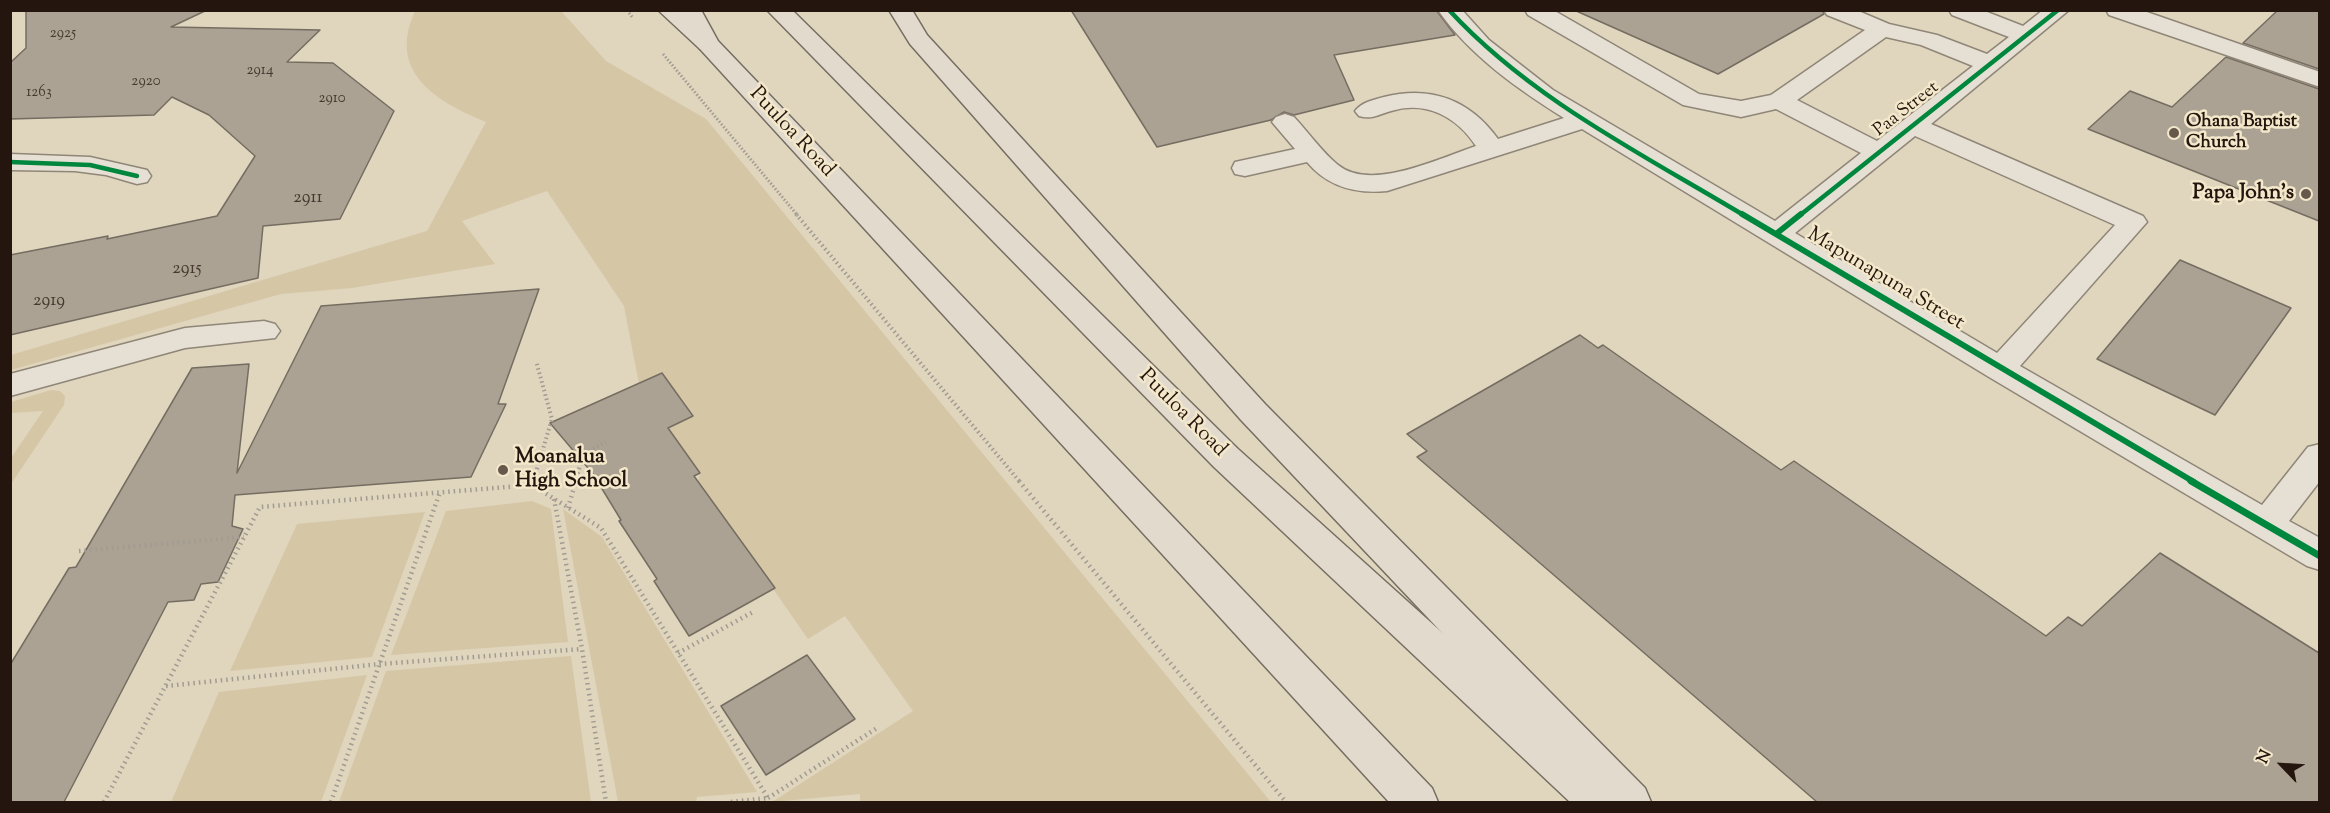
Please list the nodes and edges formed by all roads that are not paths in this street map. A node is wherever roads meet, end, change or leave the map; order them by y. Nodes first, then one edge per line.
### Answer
1 (669, 10) edge
2 (689, 10) edge
3 (778, 10) edge
4 (900, 10) edge
5 (1449, 10) edge
6 (1536, 10) edge
7 (1835, 10) edge
8 (1960, 10) edge
9 (2058, 10) edge
10 (2117, 10) edge
11 (1882, 29) junction
12 (2026, 35) junction
13 (708, 44) junction
14 (1990, 64) junction
15 (2319, 80) edge
16 (1779, 101) junction
17 (1368, 111) dead end
18 (1584, 120) junction
19 (1285, 122) dead end
20 (1912, 125) junction
21 (1492, 150) junction
22 (1878, 152) junction
23 (1312, 153) junction
24 (10, 162) edge
25 (1245, 168) dead end
26 (136, 176) dead end
27 (1776, 234) junction
28 (264, 331) dead end
29 (2000, 369) junction
30 (10, 385) edge
31 (2319, 459) edge
32 (2266, 525) junction
33 (2319, 556) edge
34 (1417, 802) edge
35 (1600, 802) edge
36 (1630, 802) edge

1 - 13 main road
2 - 13 main road, Puuloa Road
3 - 35 main road, Puuloa Road
4 - 36 main road
5 - 18 street, Mapunapuna Street
6 - 16 street
7 - 11 street
8 - 12 street
9 - 12 street, Paa Street
10 - 15 street
11 - 14 street
11 - 16 street
12 - 14 street, Paa Street
13 - 34 main road, Puuloa Road
14 - 20 street, Paa Street
16 - 22 street
17 - 21 street
18 - 21 street
18 - 27 street, Mapunapuna Street
19 - 23 street
20 - 22 street, Paa Street
20 - 29 street
21 - 23 street
22 - 27 street, Paa Street
23 - 25 street
24 - 26 street
27 - 29 street, Mapunapuna Street
28 - 30 street
29 - 32 street, Mapunapuna Street
31 - 32 street
32 - 33 street, Mapunapuna Street

